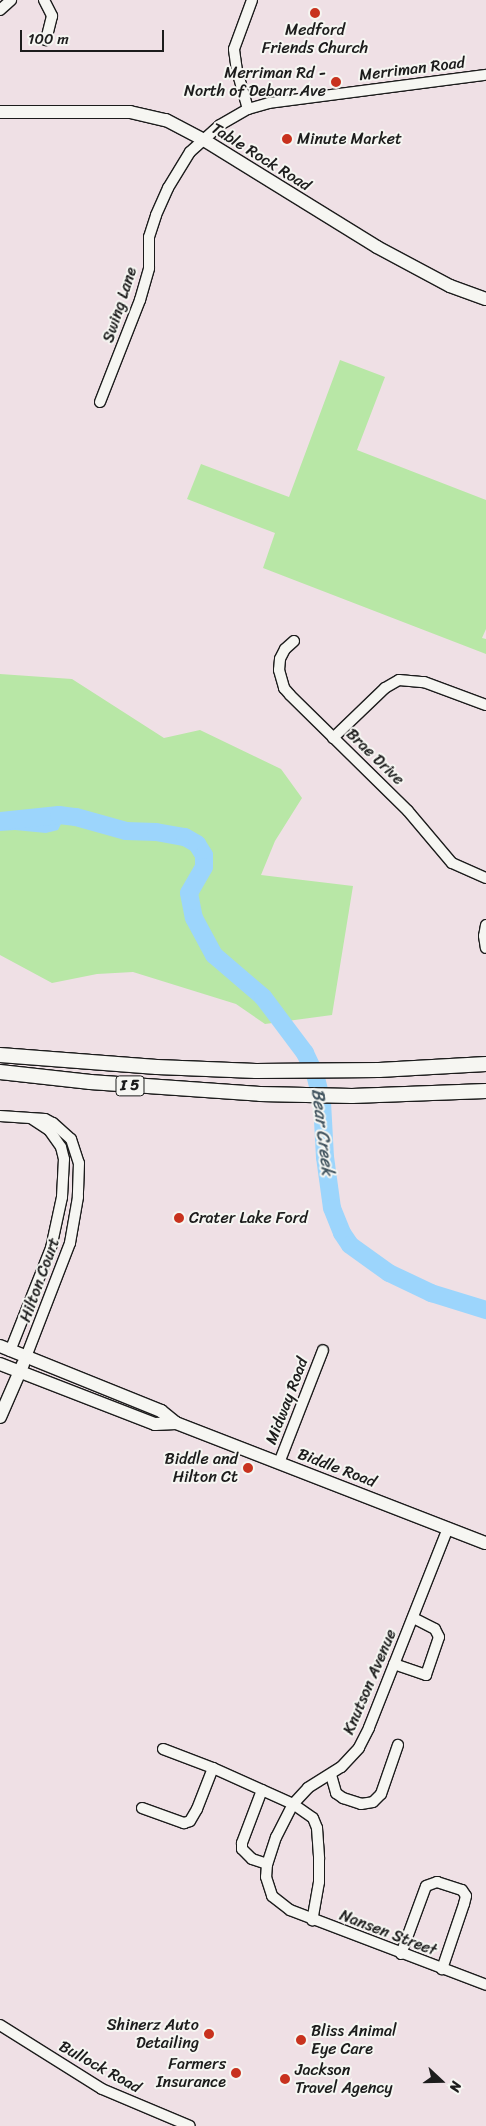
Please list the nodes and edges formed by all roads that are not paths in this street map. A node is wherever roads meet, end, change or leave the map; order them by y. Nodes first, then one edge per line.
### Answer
1 (11, 0) edge
2 (44, 0) edge
3 (252, 0) edge
4 (0, 10) edge
5 (46, 40) dead end
6 (486, 75) edge
7 (248, 109) junction
8 (0, 112) edge
9 (204, 140) junction
10 (486, 299) edge
11 (100, 402) dead end
12 (294, 641) dead end
13 (486, 705) edge
14 (333, 738) junction
15 (486, 878) edge
16 (486, 925) edge
17 (486, 948) edge
18 (0, 1048) edge
19 (0, 1055) edge
20 (22, 1057) junction
21 (486, 1064) edge
22 (0, 1072) edge
23 (486, 1092) edge
24 (0, 1116) edge
25 (31, 1119) junction
26 (5, 1349) edge
27 (323, 1350) dead end
28 (26, 1357) junction
29 (1, 1368) edge
30 (20, 1371) junction
31 (0, 1417) edge
32 (176, 1423) junction
33 (279, 1462) junction
34 (448, 1528) junction
35 (486, 1543) edge
36 (413, 1618) junction
37 (394, 1664) junction
38 (398, 1745) dead end
39 (163, 1749) dead end
40 (213, 1768) junction
41 (331, 1775) junction
42 (262, 1790) junction
43 (293, 1804) junction
44 (142, 1808) dead end
45 (267, 1864) junction
46 (280, 1904) joint
47 (312, 1920) junction
48 (401, 1954) junction
49 (442, 1970) junction
50 (486, 1985) edge
51 (0, 2025) edge
52 (190, 2126) edge

1 - 4 street
2 - 5 street
3 - 7 street
6 - 7 street, Merriman Road
7 - 9 street, Merriman Road
8 - 9 main road, Table Rock Road
9 - 10 main road, Table Rock Road
9 - 11 street, Swing Lane
12 - 14 street, Brae Drive
13 - 14 street
14 - 15 street, Brae Drive
16 - 17 street
18 - 20 highway
19 - 20 highway, I 5
20 - 21 highway, I 5
22 - 23 highway, I 5
24 - 25 street, Hilton Court
25 - 26 street, Hilton Court
25 - 28 street, Hilton Court
26 - 28 main road, Biddle Road
26 - 29 main road
27 - 33 street, Midway Road
28 - 30 main road
28 - 32 main road, Biddle Road
29 - 30 main road, Biddle Road
30 - 31 main road
30 - 32 main road, Biddle Road
32 - 33 main road, Biddle Road
33 - 34 main road, Biddle Road
34 - 35 main road, Biddle Road
34 - 36 street, Knutson Avenue
36 - 37 street, Knutson Avenue
36 - 37 street
37 - 41 street, Knutson Avenue
38 - 41 street
39 - 40 street
40 - 42 street
40 - 44 street
41 - 43 street, Knutson Avenue
42 - 43 street
42 - 45 street
43 - 45 street, Knutson Avenue
43 - 47 street
45 - 46 street, Knutson Avenue
46 - 47 street, Nansen Street
47 - 48 street, Nansen Street
48 - 49 street, Nansen Street
48 - 49 street
49 - 50 street, Nansen Street
51 - 52 street, Bullock Road

